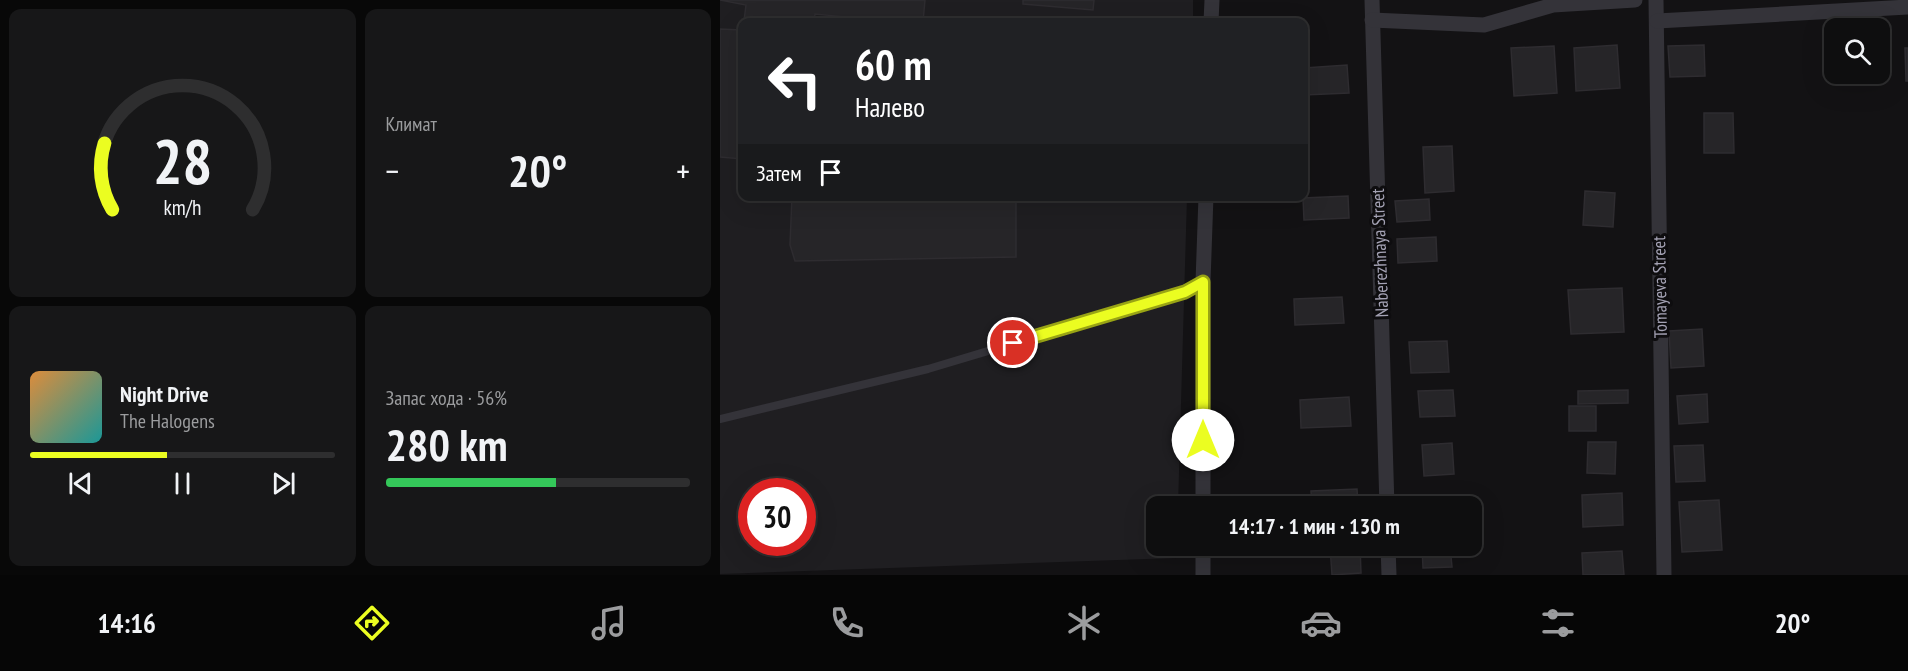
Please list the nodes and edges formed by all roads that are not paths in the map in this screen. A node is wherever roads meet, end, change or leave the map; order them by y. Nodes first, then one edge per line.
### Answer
1 (1212, 0) edge
2 (1372, 0) edge
3 (1635, 0) edge
4 (1656, 0) edge
5 (1908, 7) edge
6 (1211, 18) edge
7 (1372, 20) junction
8 (1657, 21) junction
9 (1206, 201) edge
10 (1203, 282) junction
11 (720, 419) edge
12 (1203, 496) edge
13 (1387, 496) edge
14 (1203, 556) edge
15 (1388, 556) edge
16 (1203, 575) edge
17 (1389, 575) edge
18 (1664, 575) edge

1 - 6 street
2 - 7 street, Naberezhnaya Street
3 - 7 street
4 - 8 street, Tomayeva Street
5 - 8 street
7 - 13 street, Naberezhnaya Street
8 - 18 street, Tomayeva Street
9 - 10 street
10 - 11 lane
10 - 12 street
14 - 16 street
15 - 17 street

